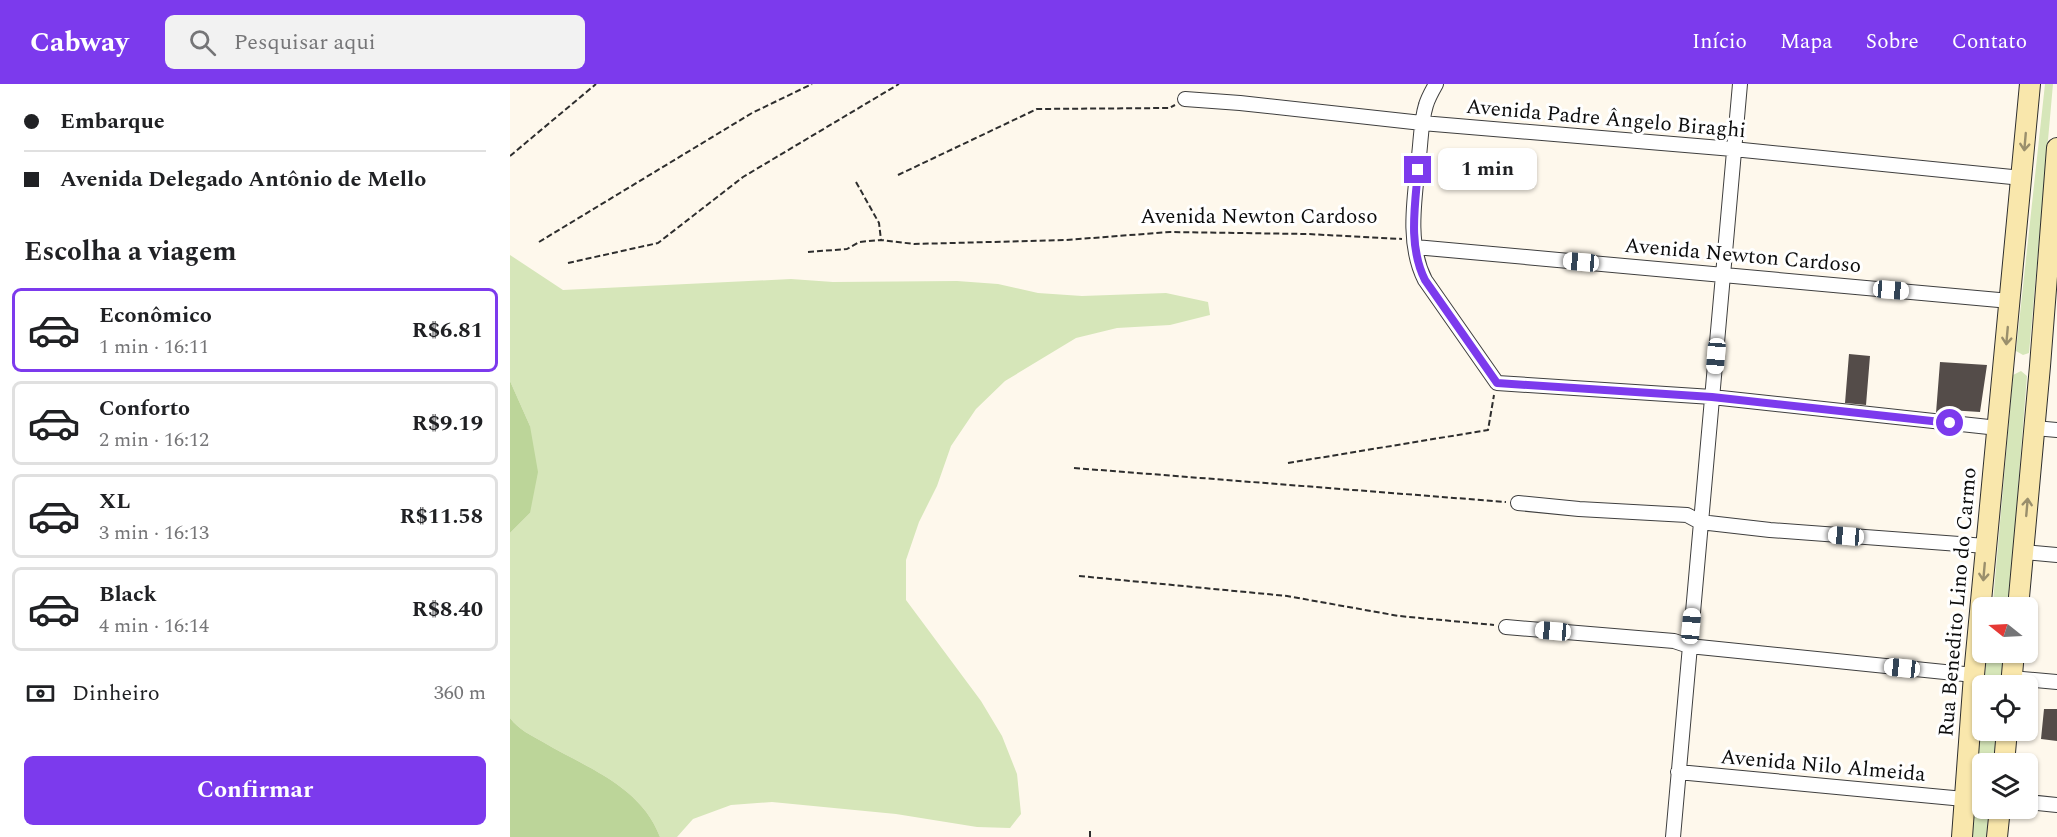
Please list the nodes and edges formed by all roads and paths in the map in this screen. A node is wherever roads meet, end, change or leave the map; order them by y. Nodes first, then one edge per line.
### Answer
1 (596, 84) edge
2 (812, 84) edge
3 (899, 84) edge
4 (1436, 84) edge
5 (1740, 84) edge
6 (2030, 84) edge
7 (1185, 99) joint
8 (1422, 123) junction
9 (2057, 148) edge
10 (1733, 149) junction
11 (510, 156) edge
12 (898, 175) dead end
13 (2022, 178) junction
14 (2056, 178) edge
15 (856, 182) dead end
16 (881, 240) junction
17 (539, 242) dead end
18 (1415, 247) junction
19 (807, 252) dead end
20 (568, 264) dead end
21 (1724, 274) junction
22 (2010, 301) junction
23 (2051, 302) edge
24 (1497, 383) junction
25 (1712, 397) junction
26 (1998, 428) junction
27 (2035, 428) junction
28 (2057, 430) edge
29 (1288, 463) dead end
30 (1074, 468) dead end
31 (1518, 503) joint
32 (1700, 522) junction
33 (1986, 546) junction
34 (2023, 552) junction
35 (2057, 555) edge
36 (1079, 576) dead end
37 (2019, 597) edge
38 (1506, 627) joint
39 (1689, 646) junction
40 (1974, 675) joint
41 (2038, 682) edge
42 (2057, 682) edge
43 (1972, 700) edge
44 (1678, 772) junction
45 (1964, 799) junction
46 (2038, 803) edge
47 (2057, 805) edge
48 (1999, 819) edge
49 (1090, 828) dead end
50 (1090, 837) edge
51 (1673, 837) edge
52 (1962, 837) edge
53 (1997, 837) edge

1 - 11 path
2 - 17 path
3 - 20 path
4 - 8 street
5 - 10 street
6 -> 13 main road, Rua Benedito Lino do Carmo
7 - 8 street, Avenida Padre Ângelo Biraghi
7 - 12 path
8 - 10 street, Avenida Padre Ângelo Biraghi
8 - 18 street
9 - 14 main road
10 - 13 street, Avenida Padre Ângelo Biraghi
10 - 21 street
13 - 22 main road, Rua Benedito Lino do Carmo
14 - 23 main road
15 - 16 path
16 - 18 path, Avenida Newton Cardoso
16 - 19 path, Avenida Newton Cardoso
18 - 21 street, Avenida Newton Cardoso
18 - 24 street
21 - 22 street, Avenida Newton Cardoso
21 - 25 street
22 -> 26 main road, Rua Benedito Lino do Carmo
23 - 27 main road
24 - 25 street
24 - 29 path
25 - 26 street
25 - 32 street
26 - 33 main road, Rua Benedito Lino do Carmo
27 - 28 street
34 -> 27 main road
30 - 31 path
31 - 32 street
32 - 33 street
32 - 39 street
33 -> 40 main road, Rua Benedito Lino do Carmo
34 - 35 street
34 - 37 main road
36 - 38 path
38 - 39 street
39 - 40 street
39 - 44 street
41 - 42 street
43 - 45 main road, Rua Benedito Lino do Carmo
44 - 45 street, Avenida Nilo Almeida
44 - 51 street
45 - 52 main road, Rua Benedito Lino do Carmo
46 - 47 street
48 - 53 main road
49 - 50 path

